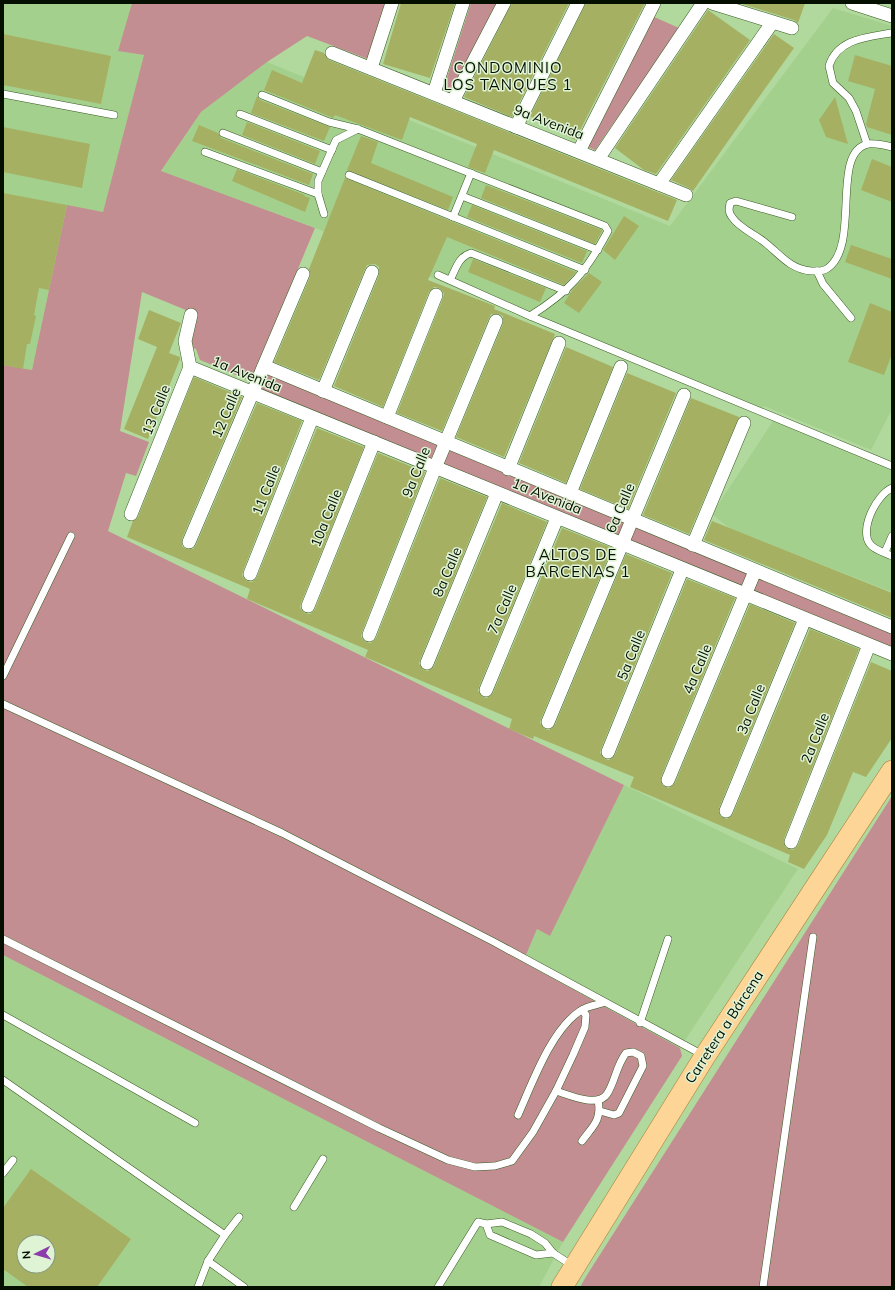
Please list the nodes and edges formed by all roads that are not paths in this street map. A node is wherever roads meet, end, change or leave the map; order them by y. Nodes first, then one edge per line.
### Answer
1 (392, 3) edge
2 (463, 3) edge
3 (504, 3) edge
4 (578, 3) edge
5 (654, 3) edge
6 (703, 3) edge
7 (712, 3) edge
8 (855, 3) edge
9 (892, 16) edge
10 (772, 23) junction
11 (792, 28) dead end
12 (891, 33) dead end
13 (332, 53) dead end
14 (371, 68) junction
15 (434, 93) junction
16 (3, 94) edge
17 (262, 95) dead end
18 (453, 101) junction
19 (240, 114) dead end
20 (114, 115) dead end
21 (516, 127) junction
22 (358, 129) junction
23 (223, 133) dead end
24 (867, 144) junction
25 (892, 147) edge
26 (332, 150) junction
27 (579, 151) junction
28 (205, 152) dead end
29 (598, 159) junction
30 (322, 172) junction
31 (471, 172) junction
32 (349, 175) dead end
33 (658, 184) junction
34 (318, 194) junction
35 (686, 195) dead end
36 (462, 196) junction
37 (324, 214) dead end
38 (453, 217) junction
39 (792, 218) dead end
40 (598, 250) junction
41 (585, 270) junction
42 (817, 271) junction
43 (372, 272) dead end
44 (302, 274) dead end
45 (438, 275) dead end
46 (450, 280) junction
47 (566, 291) junction
48 (436, 295) dead end
49 (191, 315) dead end
50 (530, 316) junction
51 (851, 318) dead end
52 (496, 321) dead end
53 (559, 342) dead end
54 (264, 366) junction
55 (621, 367) dead end
56 (190, 368) junction
57 (323, 391) junction
58 (252, 393) junction
59 (684, 395) dead end
60 (387, 417) junction
61 (312, 418) junction
62 (744, 423) dead end
63 (374, 442) junction
64 (446, 442) junction
65 (892, 466) edge
66 (435, 468) junction
67 (508, 469) junction
68 (892, 488) edge
69 (497, 493) junction
70 (570, 493) junction
71 (131, 514) dead end
72 (557, 518) junction
73 (633, 519) junction
74 (71, 536) dead end
75 (892, 536) edge
76 (189, 542) dead end
77 (622, 544) junction
78 (693, 545) junction
79 (885, 552) junction
80 (892, 556) edge
81 (682, 570) junction
82 (755, 571) junction
83 (250, 574) dead end
84 (745, 594) junction
85 (308, 606) dead end
86 (805, 619) junction
87 (892, 627) edge
88 (369, 635) dead end
89 (869, 645) junction
90 (892, 654) edge
91 (426, 663) dead end
92 (3, 676) edge
93 (486, 690) dead end
94 (3, 704) edge
95 (548, 722) dead end
96 (608, 752) dead end
97 (892, 772) edge
98 (668, 780) dead end
99 (726, 811) dead end
100 (791, 842) dead end
101 (813, 937) dead end
102 (3, 939) edge
103 (668, 939) dead end
104 (603, 1003) junction
105 (582, 1010) junction
106 (3, 1015) edge
107 (640, 1023) junction
108 (705, 1056) junction
109 (3, 1080) edge
110 (556, 1091) junction
111 (598, 1100) junction
112 (600, 1111) junction
113 (518, 1115) dead end
114 (195, 1124) dead end
115 (582, 1141) dead end
116 (323, 1159) dead end
117 (12, 1160) dead end
118 (3, 1173) edge
119 (294, 1207) dead end
120 (239, 1217) dead end
121 (486, 1224) junction
122 (225, 1235) junction
123 (553, 1253) junction
124 (208, 1261) junction
125 (574, 1267) junction
126 (198, 1287) edge
127 (244, 1287) edge
128 (438, 1287) edge
129 (562, 1287) edge
130 (763, 1287) edge

1 - 14 street
2 - 15 street
3 - 18 street
4 - 21 street
5 - 27 street
6 - 29 street
7 - 10 street
8 - 9 street
10 - 11 street
10 - 33 street
12 - 24 lane
13 - 14 street, 9a Avenida
14 - 15 street, 9a Avenida
15 - 18 street, 9a Avenida
16 - 20 lane
17 - 22 lane
18 - 21 street, 9a Avenida
19 - 26 lane
21 - 27 street, 9a Avenida
22 - 26 lane
22 - 31 lane
23 - 30 lane
24 - 25 lane
24 - 42 lane
26 - 30 lane
27 - 29 street, 9a Avenida
28 - 34 lane
29 - 33 street, 9a Avenida
30 - 34 lane
31 - 36 lane
31 - 40 lane
32 - 38 lane
33 - 35 street, 9a Avenida
34 - 37 lane
36 - 38 lane
36 - 40 lane
38 - 41 lane
39 - 42 lane
40 - 41 lane
41 - 47 lane
42 - 51 lane
43 - 57 street
44 - 54 street, 12 Calle
45 - 46 lane
46 - 47 lane
46 - 50 lane
47 - 50 lane
48 - 60 street
49 - 56 street
50 - 65 lane
52 - 64 street, 9a Calle
53 - 67 street
54 - 57 street, 1a Avenida
54 - 58 street, 12 Calle
55 - 70 street
56 - 58 street, 1a Avenida
56 - 71 street, 13 Calle
57 - 60 street, 1a Avenida
58 - 61 street, 1a Avenida
58 - 76 street, 12 Calle
59 - 73 street, 6a Calle
60 - 64 street, 1a Avenida
61 - 63 street, 1a Avenida
61 - 83 street, 11 Calle
62 - 78 street
63 - 66 street, 1a Avenida
63 - 85 street, 10a Calle
64 - 66 street, 9a Calle
64 - 67 street, 1a Avenida
66 - 69 street, 1a Avenida
66 - 88 street, 9a Calle
67 - 70 street, 1a Avenida
68 - 79 lane
69 - 72 street, 1a Avenida
69 - 91 street, 8a Calle
70 - 73 street, 1a Avenida
72 - 77 street, 1a Avenida
72 - 93 street, 7a Calle
73 - 77 street, 6a Calle
73 - 78 street, 1a Avenida
74 - 92 lane
75 - 79 lane
77 - 81 street, 1a Avenida
77 - 95 street, 6a Calle
78 - 82 street, 1a Avenida
79 - 80 lane
81 - 84 street, 1a Avenida
81 - 96 street, 5a Calle
82 - 84 street, 4a Calle
82 - 87 street, 1a Avenida
84 - 86 street, 1a Avenida
84 - 98 street, 4a Calle
86 - 89 street, 1a Avenida
86 - 99 street, 3a Calle
89 - 90 street, 1a Avenida
89 - 100 street, 2a Calle
94 - 104 lane
97 - 108 main road, Carretera a Bárcena
101 - 130 lane
102 - 110 lane
103 - 107 lane
104 - 105 lane
104 - 107 lane
105 - 110 lane
105 - 113 lane
106 - 114 lane
107 - 108 lane
108 - 125 main road, Carretera a Bárcena
109 - 122 lane
110 - 111 lane
111 - 112 lane
111 - 112 lane
112 - 115 lane
116 - 119 lane
117 - 118 lane
120 - 122 lane
121 - 123 lane
121 - 123 lane
121 - 128 lane
122 - 124 lane
123 - 125 lane
124 - 126 lane
124 - 127 lane
125 - 129 main road, Carretera a Bárcena

